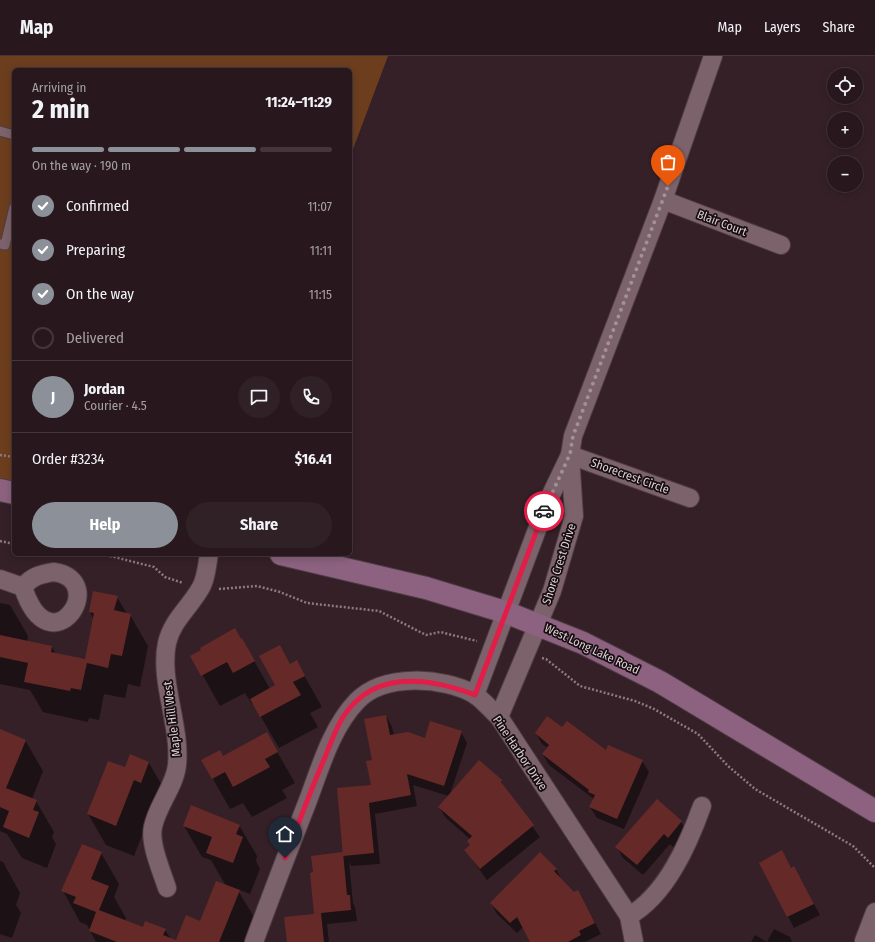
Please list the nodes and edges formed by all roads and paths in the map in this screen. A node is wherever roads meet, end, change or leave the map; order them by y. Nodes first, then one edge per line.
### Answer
1 (714, 56) edge
2 (0, 131) edge
3 (12, 134) edge
4 (663, 200) junction
5 (12, 215) edge
6 (0, 244) edge
7 (780, 245) dead end
8 (570, 454) junction
9 (0, 455) edge
10 (12, 457) edge
11 (0, 490) edge
12 (12, 493) edge
13 (690, 498) dead end
14 (0, 541) edge
15 (12, 544) edge
16 (210, 556) edge
17 (290, 556) edge
18 (0, 579) edge
19 (23, 587) dead end
20 (505, 612) junction
21 (538, 624) junction
22 (475, 695) junction
23 (499, 717) junction
24 (702, 806) dead end
25 (875, 811) edge
26 (167, 888) dead end
27 (875, 912) edge
28 (629, 916) junction
29 (867, 939) edge
30 (254, 942) edge
31 (634, 942) edge

1 - 4 street, Shore Crest Drive
2 - 3 lane
4 - 7 street, Blair Court
4 - 8 street, Shore Crest Drive
5 - 6 lane
8 - 13 street, Shorecrest Circle
8 - 20 street, Shore Crest Drive
8 - 21 street, Shore Crest Drive
9 - 10 path
11 - 12 main road
14 - 15 path
16 - 26 street, Maple Hill West
17 - 20 main road, West Long Lake Road
18 - 19 street
20 - 21 main road, West Long Lake Road
20 - 22 street, Shore Crest Drive
21 - 23 street, Shore Crest Drive
21 - 25 main road, West Long Lake Road
22 - 23 street, Pine Harbor Drive
22 - 30 street, Pine Harbor Drive
23 - 28 street, Pine Harbor Drive
24 - 28 street
27 - 29 street
28 - 31 street, Pine Harbor Drive

